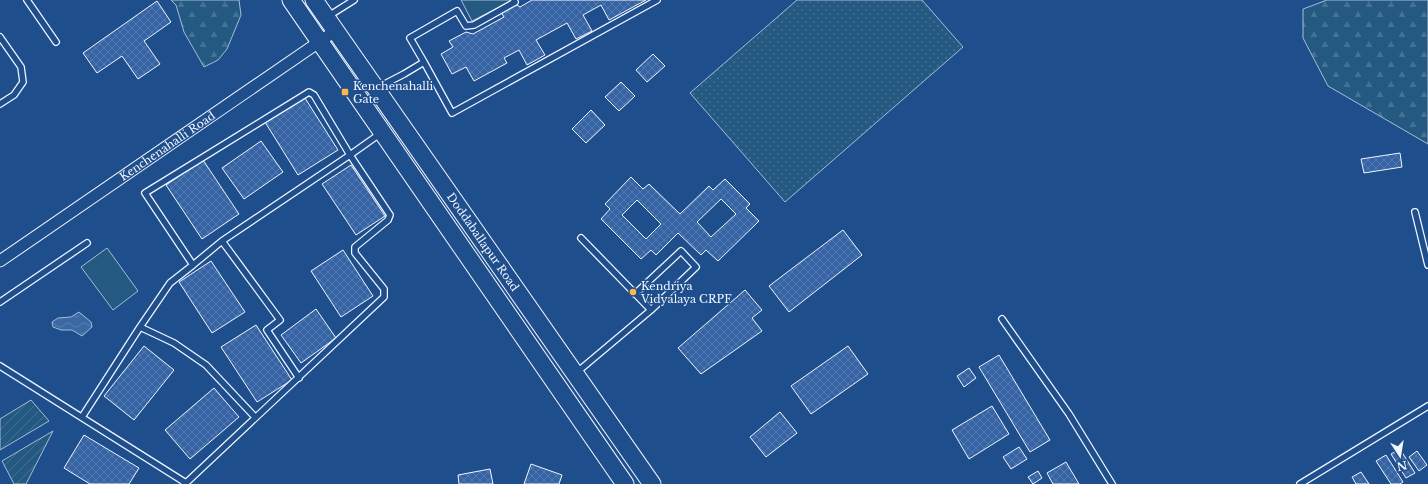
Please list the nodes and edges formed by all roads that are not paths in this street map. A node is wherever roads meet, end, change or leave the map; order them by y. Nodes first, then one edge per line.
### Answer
1 (27, 0) edge
2 (291, 0) edge
3 (314, 0) edge
4 (354, 0) edge
5 (514, 0) edge
6 (657, 0) edge
7 (330, 24) junction
8 (0, 37) edge
9 (319, 40) junction
10 (56, 42) dead end
11 (424, 62) junction
12 (376, 88) junction
13 (0, 104) edge
14 (383, 131) junction
15 (350, 155) junction
16 (1416, 212) dead end
17 (581, 238) dead end
18 (222, 241) junction
19 (87, 243) dead end
20 (0, 261) edge
21 (194, 265) junction
22 (1428, 265) edge
23 (635, 294) junction
24 (0, 302) edge
25 (651, 310) junction
26 (1002, 318) dead end
27 (140, 327) junction
28 (0, 366) edge
29 (575, 373) junction
30 (299, 378) junction
31 (1428, 406) edge
32 (82, 417) junction
33 (255, 417) junction
34 (185, 483) edge
35 (625, 484) edge
36 (652, 484) edge
37 (1112, 484) edge
38 (1300, 484) edge

1 - 10 lane
2 - 9 main road, Doddaballapur Road
3 - 7 main road, Doddaballapur Road
4 - 7 lane
5 - 11 lane
6 - 11 lane
7 - 9 street, Kenchenahalli Road
7 - 12 main road, Doddaballapur Road
8 - 13 lane
9 - 14 main road, Doddaballapur Road
9 - 20 street, Kenchenahalli Road
11 - 12 lane
12 - 29 main road, Doddaballapur Road
14 - 15 lane
14 - 35 main road, Doddaballapur Road
15 - 18 lane
15 - 21 lane
15 - 30 lane
16 - 22 lane
17 - 23 lane
18 - 21 lane
18 - 30 lane
19 - 24 lane
21 - 27 lane
23 - 25 lane
23 - 25 lane
25 - 29 lane
26 - 37 lane
27 - 32 lane
27 - 33 lane
28 - 32 lane
29 - 36 main road, Doddaballapur Road
30 - 33 lane
31 - 38 lane
32 - 34 lane
33 - 34 lane

